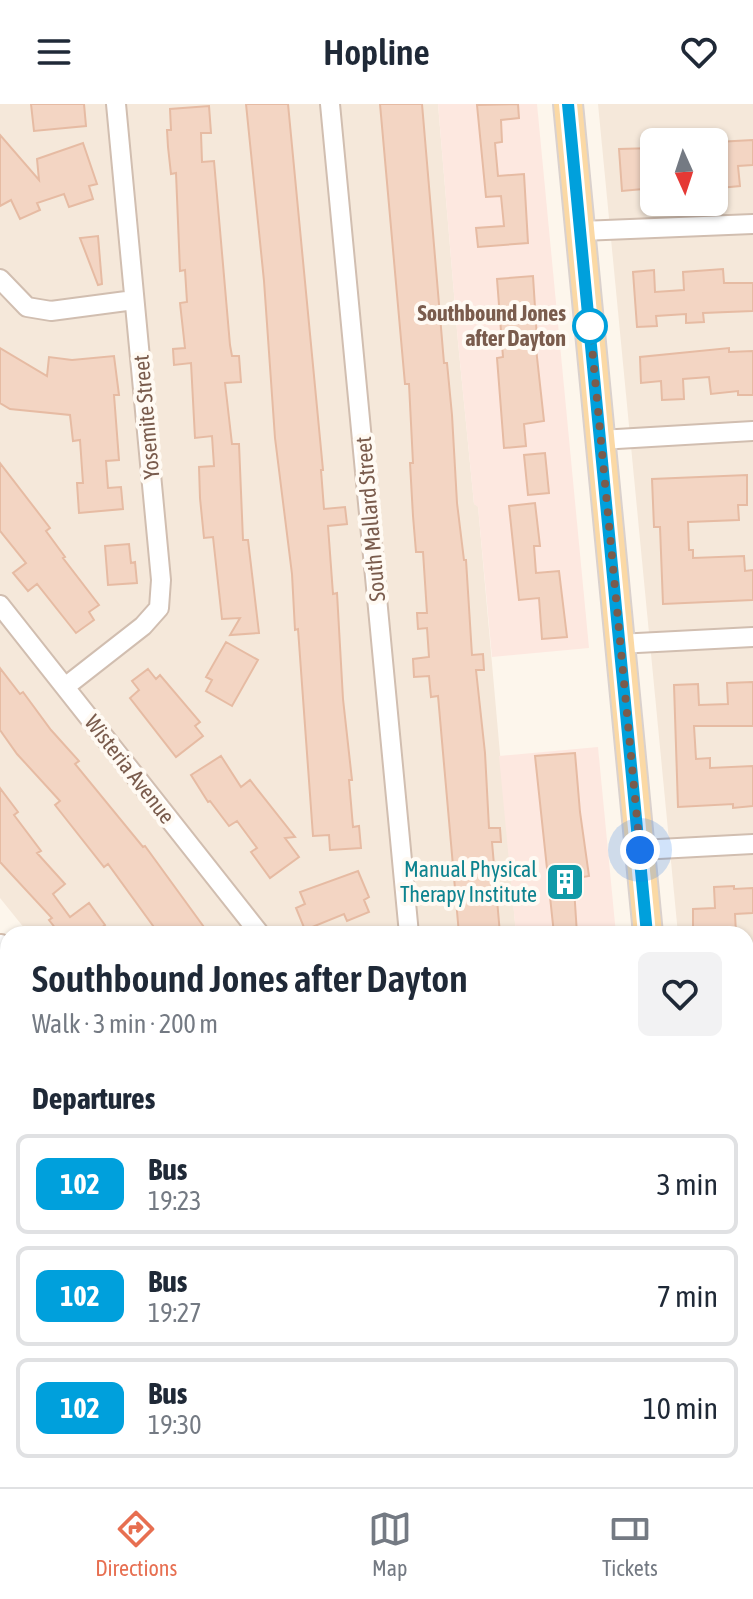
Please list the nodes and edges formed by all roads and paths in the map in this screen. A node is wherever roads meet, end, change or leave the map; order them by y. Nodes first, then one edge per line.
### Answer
1 (116, 104) edge
2 (330, 104) edge
3 (568, 104) edge
4 (753, 224) edge
5 (581, 231) junction
6 (0, 279) edge
7 (134, 300) junction
8 (753, 431) edge
9 (600, 440) junction
10 (0, 605) edge
11 (753, 637) edge
12 (618, 644) junction
13 (65, 687) junction
14 (753, 844) edge
15 (640, 850) junction
16 (254, 926) edge
17 (408, 926) edge
18 (647, 926) edge

1 - 7 street, Yosemite Street
2 - 17 street, South Mallard Street
3 - 5 main road
4 - 5 street
5 - 9 main road
6 - 7 street
7 - 13 street, Yosemite Street
8 - 9 street
9 - 12 main road
10 - 13 street, Wisteria Avenue
11 - 12 street
12 - 15 main road
13 - 16 street, Wisteria Avenue
14 - 15 street
15 - 18 main road

